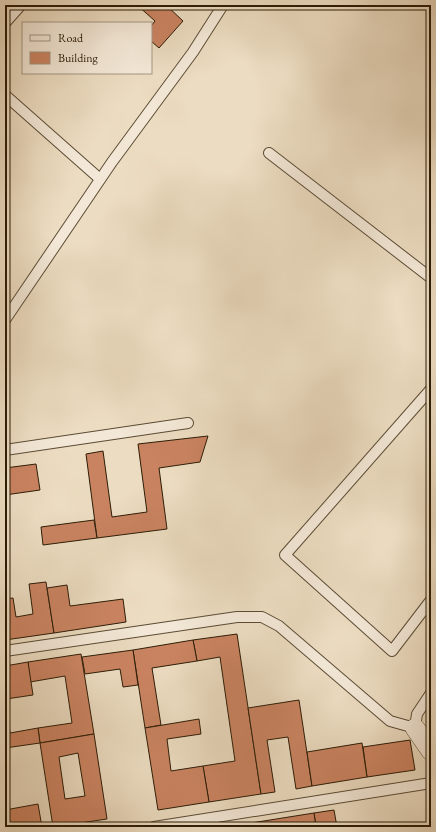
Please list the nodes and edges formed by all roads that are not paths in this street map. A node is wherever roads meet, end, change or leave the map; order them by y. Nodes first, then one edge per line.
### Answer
1 (21, 5) edge
2 (223, 5) edge
3 (5, 23) edge
4 (5, 95) edge
5 (269, 153) dead end
6 (100, 179) junction
7 (431, 278) edge
8 (5, 320) edge
9 (431, 389) edge
10 (188, 423) dead end
11 (5, 450) edge
12 (431, 600) edge
13 (5, 651) edge
14 (431, 693) edge
15 (415, 728) junction
16 (431, 751) edge
17 (431, 783) edge
18 (154, 827) edge

1 - 3 lane
2 - 6 lane
4 - 6 lane
5 - 7 lane
6 - 8 lane
9 - 12 lane
10 - 11 lane
13 - 15 lane
14 - 15 lane
15 - 16 street
17 - 18 lane

